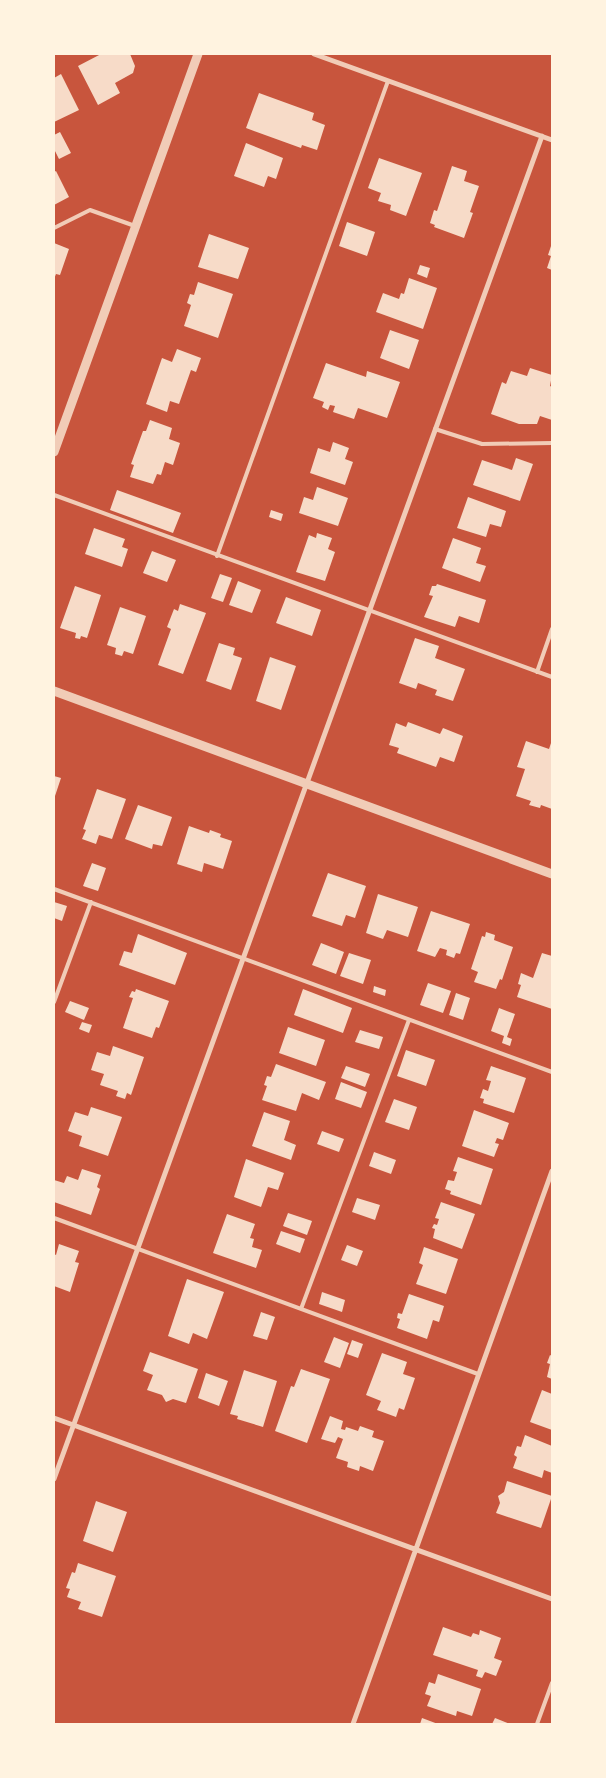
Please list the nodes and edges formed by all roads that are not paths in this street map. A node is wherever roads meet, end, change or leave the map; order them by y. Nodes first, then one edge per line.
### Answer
1 (198, 54) edge
2 (314, 54) edge
3 (388, 81) junction
4 (542, 136) junction
5 (552, 140) edge
6 (136, 226) junction
7 (54, 228) edge
8 (436, 429) junction
9 (552, 443) edge
10 (54, 452) edge
11 (54, 495) edge
12 (218, 556) junction
13 (370, 611) junction
14 (552, 629) edge
15 (537, 672) junction
16 (552, 678) edge
17 (54, 692) edge
18 (307, 785) junction
19 (552, 874) edge
20 (54, 889) edge
21 (91, 902) junction
22 (243, 959) junction
23 (54, 1002) edge
24 (409, 1020) junction
25 (552, 1072) edge
26 (552, 1171) edge
27 (54, 1218) edge
28 (138, 1249) junction
29 (302, 1309) junction
30 (478, 1374) junction
31 (54, 1418) edge
32 (74, 1425) junction
33 (54, 1479) edge
34 (416, 1549) junction
35 (552, 1599) edge
36 (552, 1683) edge
37 (353, 1724) edge
38 (537, 1724) edge

1 - 6 street
2 - 3 street
3 - 4 street
3 - 12 lane
4 - 5 street
4 - 8 street
6 - 7 lane
6 - 10 street
8 - 9 lane
8 - 13 street
11 - 12 lane
12 - 13 lane
13 - 15 lane
13 - 18 street
14 - 15 lane
15 - 16 lane
17 - 18 street
18 - 19 street
18 - 22 street
20 - 21 lane
21 - 22 lane
21 - 23 lane
22 - 24 lane
22 - 28 street
24 - 25 lane
24 - 29 lane
26 - 30 street
27 - 28 lane
28 - 29 lane
28 - 32 street
29 - 30 lane
30 - 34 street
31 - 32 street
32 - 33 street
32 - 34 street
34 - 35 street
34 - 37 street
36 - 38 lane

